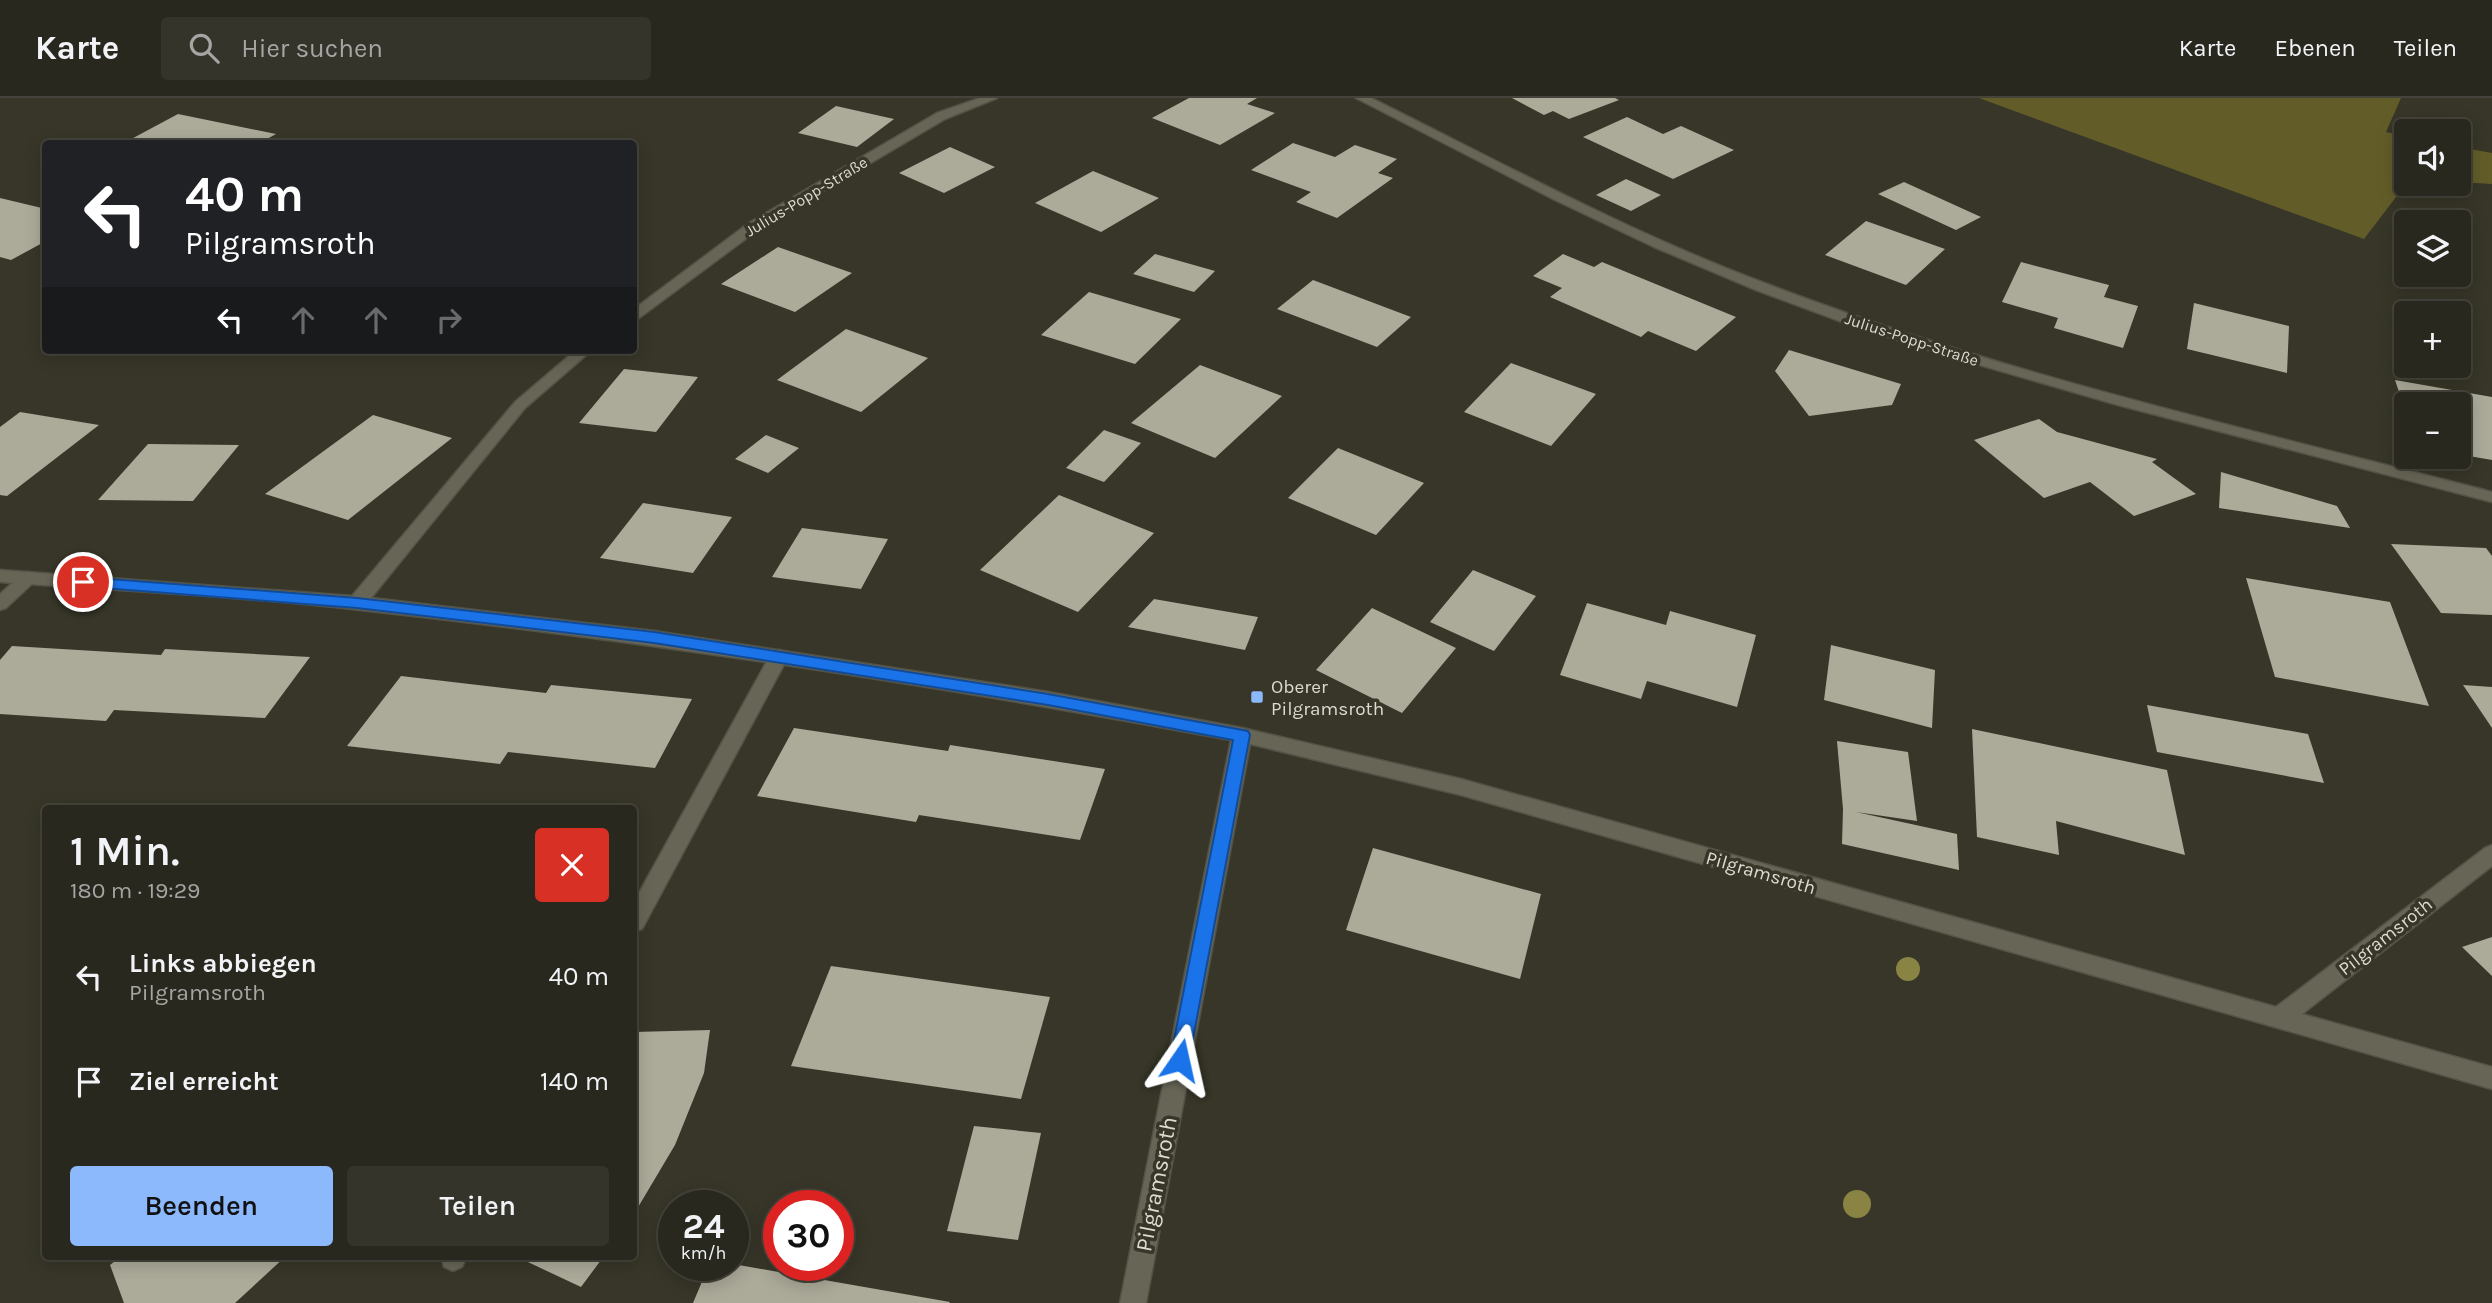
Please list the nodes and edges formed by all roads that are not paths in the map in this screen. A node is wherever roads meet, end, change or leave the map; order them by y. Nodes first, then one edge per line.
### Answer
1 (990, 98) edge
2 (1362, 98) edge
3 (637, 312) edge
4 (581, 354) edge
5 (2492, 497) edge
6 (0, 576) edge
7 (28, 578) junction
8 (357, 603) junction
9 (0, 604) edge
10 (779, 657) junction
11 (1242, 735) junction
12 (2492, 854) edge
13 (637, 917) edge
14 (2279, 1018) junction
15 (2492, 1079) edge
16 (1133, 1303) edge

1 - 3 street, Julius-Popp-Straße
2 - 5 street, Julius-Popp-Straße
4 - 8 street
6 - 7 street, Pilgramsroth
7 - 8 street, Pilgramsroth
7 - 9 street
8 - 10 street, Pilgramsroth
10 - 11 street, Pilgramsroth
10 - 13 street
11 - 14 street, Pilgramsroth
11 - 16 street, Pilgramsroth
12 - 14 street, Pilgramsroth
14 - 15 street, Pilgramsroth

